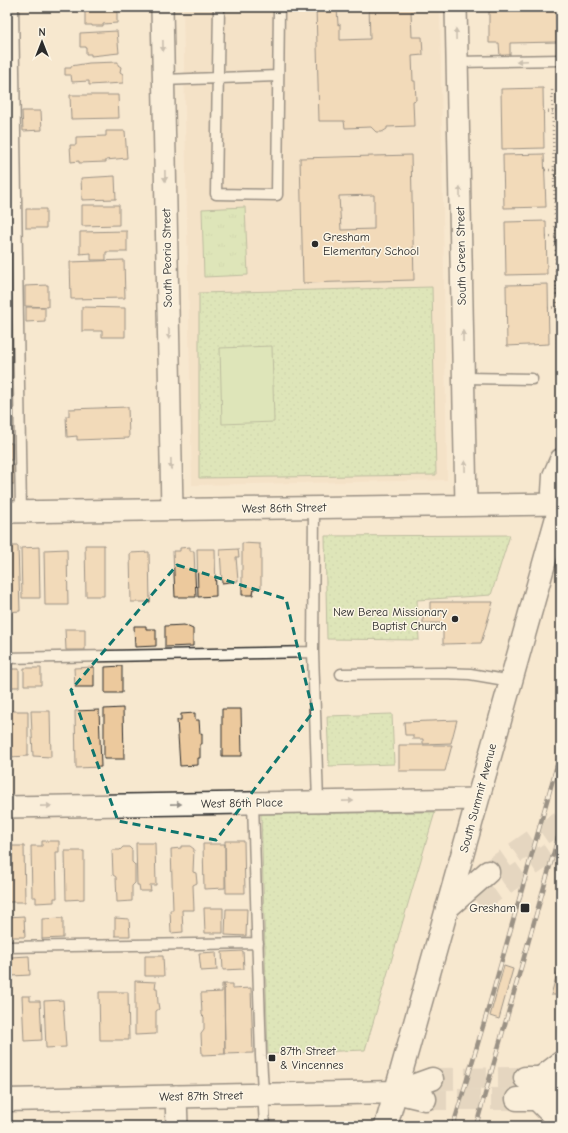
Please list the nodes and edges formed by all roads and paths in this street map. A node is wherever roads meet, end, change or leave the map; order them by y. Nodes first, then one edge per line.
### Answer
1 (13, 7) edge
2 (162, 7) edge
3 (219, 7) edge
4 (279, 7) edge
5 (456, 7) edge
6 (561, 60) edge
7 (457, 62) junction
8 (278, 76) junction
9 (218, 78) junction
10 (163, 80) junction
11 (552, 86) dead end
12 (561, 111) edge
13 (544, 112) dead end
14 (553, 112) junction
15 (545, 170) dead end
16 (554, 170) junction
17 (561, 170) edge
18 (546, 237) dead end
19 (555, 237) junction
20 (561, 237) edge
21 (548, 308) dead end
22 (557, 308) junction
23 (561, 359) edge
24 (464, 378) junction
25 (532, 379) dead end
26 (561, 460) edge
27 (561, 503) edge
28 (466, 505) junction
29 (314, 507) junction
30 (172, 509) junction
31 (14, 512) edge
32 (314, 652) junction
33 (7, 658) edge
34 (341, 674) dead end
35 (511, 681) junction
36 (477, 799) junction
37 (318, 802) junction
38 (253, 803) junction
39 (7, 807) edge
40 (488, 872) tunnel mouth
41 (477, 903) tunnel mouth
42 (447, 908) junction
43 (258, 943) junction
44 (7, 947) edge
45 (561, 1062) edge
46 (432, 1079) tunnel mouth
47 (561, 1084) edge
48 (529, 1089) junction
49 (396, 1092) junction
50 (263, 1094) junction
51 (561, 1094) edge
52 (176, 1096) junction
53 (424, 1099) tunnel mouth
54 (7, 1100) edge
55 (561, 1124) edge
56 (177, 1126) edge
57 (265, 1126) edge
58 (386, 1126) edge

1 - 31 lane
2 -> 10 street, South Peoria Street
3 - 9 lane
4 - 8 lane
7 -> 5 street, South Green Street
6 -> 7 lane
24 -> 7 street, South Green Street
8 - 9 lane
8 - 9 lane
9 - 10 lane
10 -> 30 street, South Peoria Street
11 - 14 path
12 - 14 path
13 - 14 path
14 - 16 path
15 - 16 path
16 - 17 path
16 - 19 path
18 - 19 path
19 - 20 path
19 - 22 path
21 - 22 path
22 - 23 path
24 - 25 lane
28 -> 24 street, South Green Street
26 - 27 main road
27 - 28 street, West 86th Street
27 - 35 main road, South Summit Avenue
28 - 29 street, West 86th Street
29 - 30 street, West 86th Street
29 - 32 lane
30 - 31 street, West 86th Street
32 - 33 lane
32 - 37 lane
34 - 35 lane
35 - 36 main road, South Summit Avenue
37 -> 36 street, West 86th Place
36 - 42 main road, South Summit Avenue
37 - 38 street, West 86th Place
39 -> 38 street, West 86th Place
38 - 43 lane
40 - 42 main road
41 - 42 main road
42 - 49 main road, South Summit Avenue
43 - 44 lane
43 - 50 lane
45 - 48 street
46 - 49 main road, West 87th Street
47 - 48 main road
48 - 51 main road
48 - 55 street
49 - 50 main road, West 87th Street
49 - 53 main road, West 87th Street
49 - 58 main road, South Summit Avenue
50 - 52 main road, West 87th Street
50 - 57 lane
52 - 54 main road, West 87th Street
52 - 56 street

